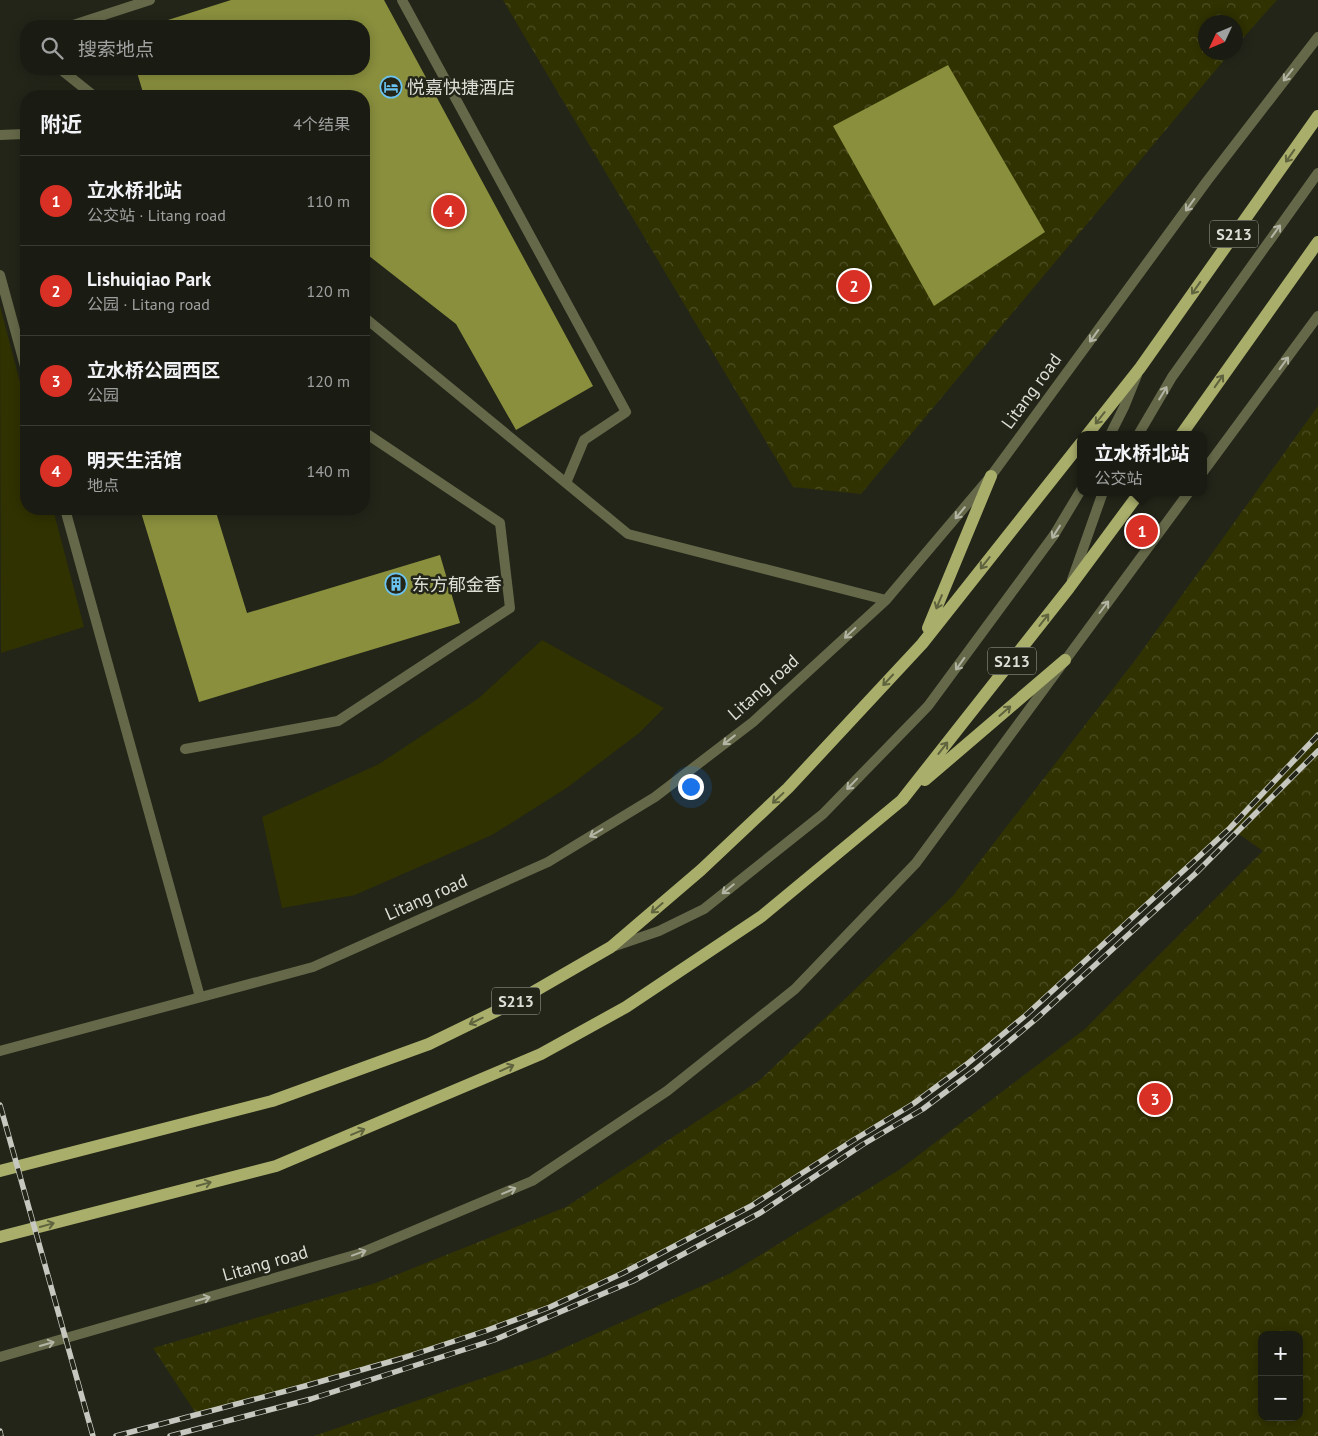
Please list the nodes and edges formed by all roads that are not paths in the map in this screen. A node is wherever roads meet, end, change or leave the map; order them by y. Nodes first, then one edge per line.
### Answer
1 (150, 0) edge
2 (402, 0) edge
3 (88, 20) edge
4 (1318, 37) edge
5 (68, 75) edge
6 (86, 90) edge
7 (1318, 116) edge
8 (20, 134) edge
9 (0, 135) edge
10 (1318, 174) edge
11 (1318, 242) edge
12 (0, 275) edge
13 (1318, 316) edge
14 (370, 322) edge
15 (20, 348) edge
16 (1140, 368) junction
17 (1090, 431) edge
18 (1112, 431) edge
19 (1140, 431) edge
20 (1184, 431) edge
21 (370, 436) edge
22 (1077, 448) edge
23 (1207, 467) edge
24 (991, 476) junction
25 (566, 484) junction
26 (1077, 496) edge
27 (1102, 496) edge
28 (1137, 496) edge
29 (1186, 496) edge
30 (67, 515) edge
31 (1069, 588) junction
32 (886, 600) junction
33 (922, 644) junction
34 (1065, 660) junction
35 (185, 749) dead end
36 (902, 800) junction
37 (611, 947) junction
38 (200, 997) junction
39 (0, 1051) edge
40 (0, 1171) edge
41 (0, 1238) edge
42 (0, 1357) edge

1 - 3 street
2 - 25 street
4 -> 24 street, Litang road / S213
5 - 6 street
7 -> 16 main road, S213
8 - 9 street
19 -> 10 street
20 -> 11 main road
12 - 15 street
23 -> 13 street
14 - 25 street
16 -> 17 main road, S213
16 - 18 street
21 - 35 street
22 -> 33 main road, S213
24 -> 32 street, Litang road / S213
24 -> 33 main road
25 - 32 street
26 -> 37 street
27 - 31 street
28 - 31 main road, S213
34 -> 29 street, Litang road / S213
30 - 38 street
36 -> 31 main road, S213
32 -> 38 street, Litang road / S213
33 -> 37 main road, S213
36 -> 34 main road
42 -> 34 street, Litang road / S213
41 -> 36 main road, S213
37 -> 40 main road, S213
38 - 39 street, Litang road / S213

